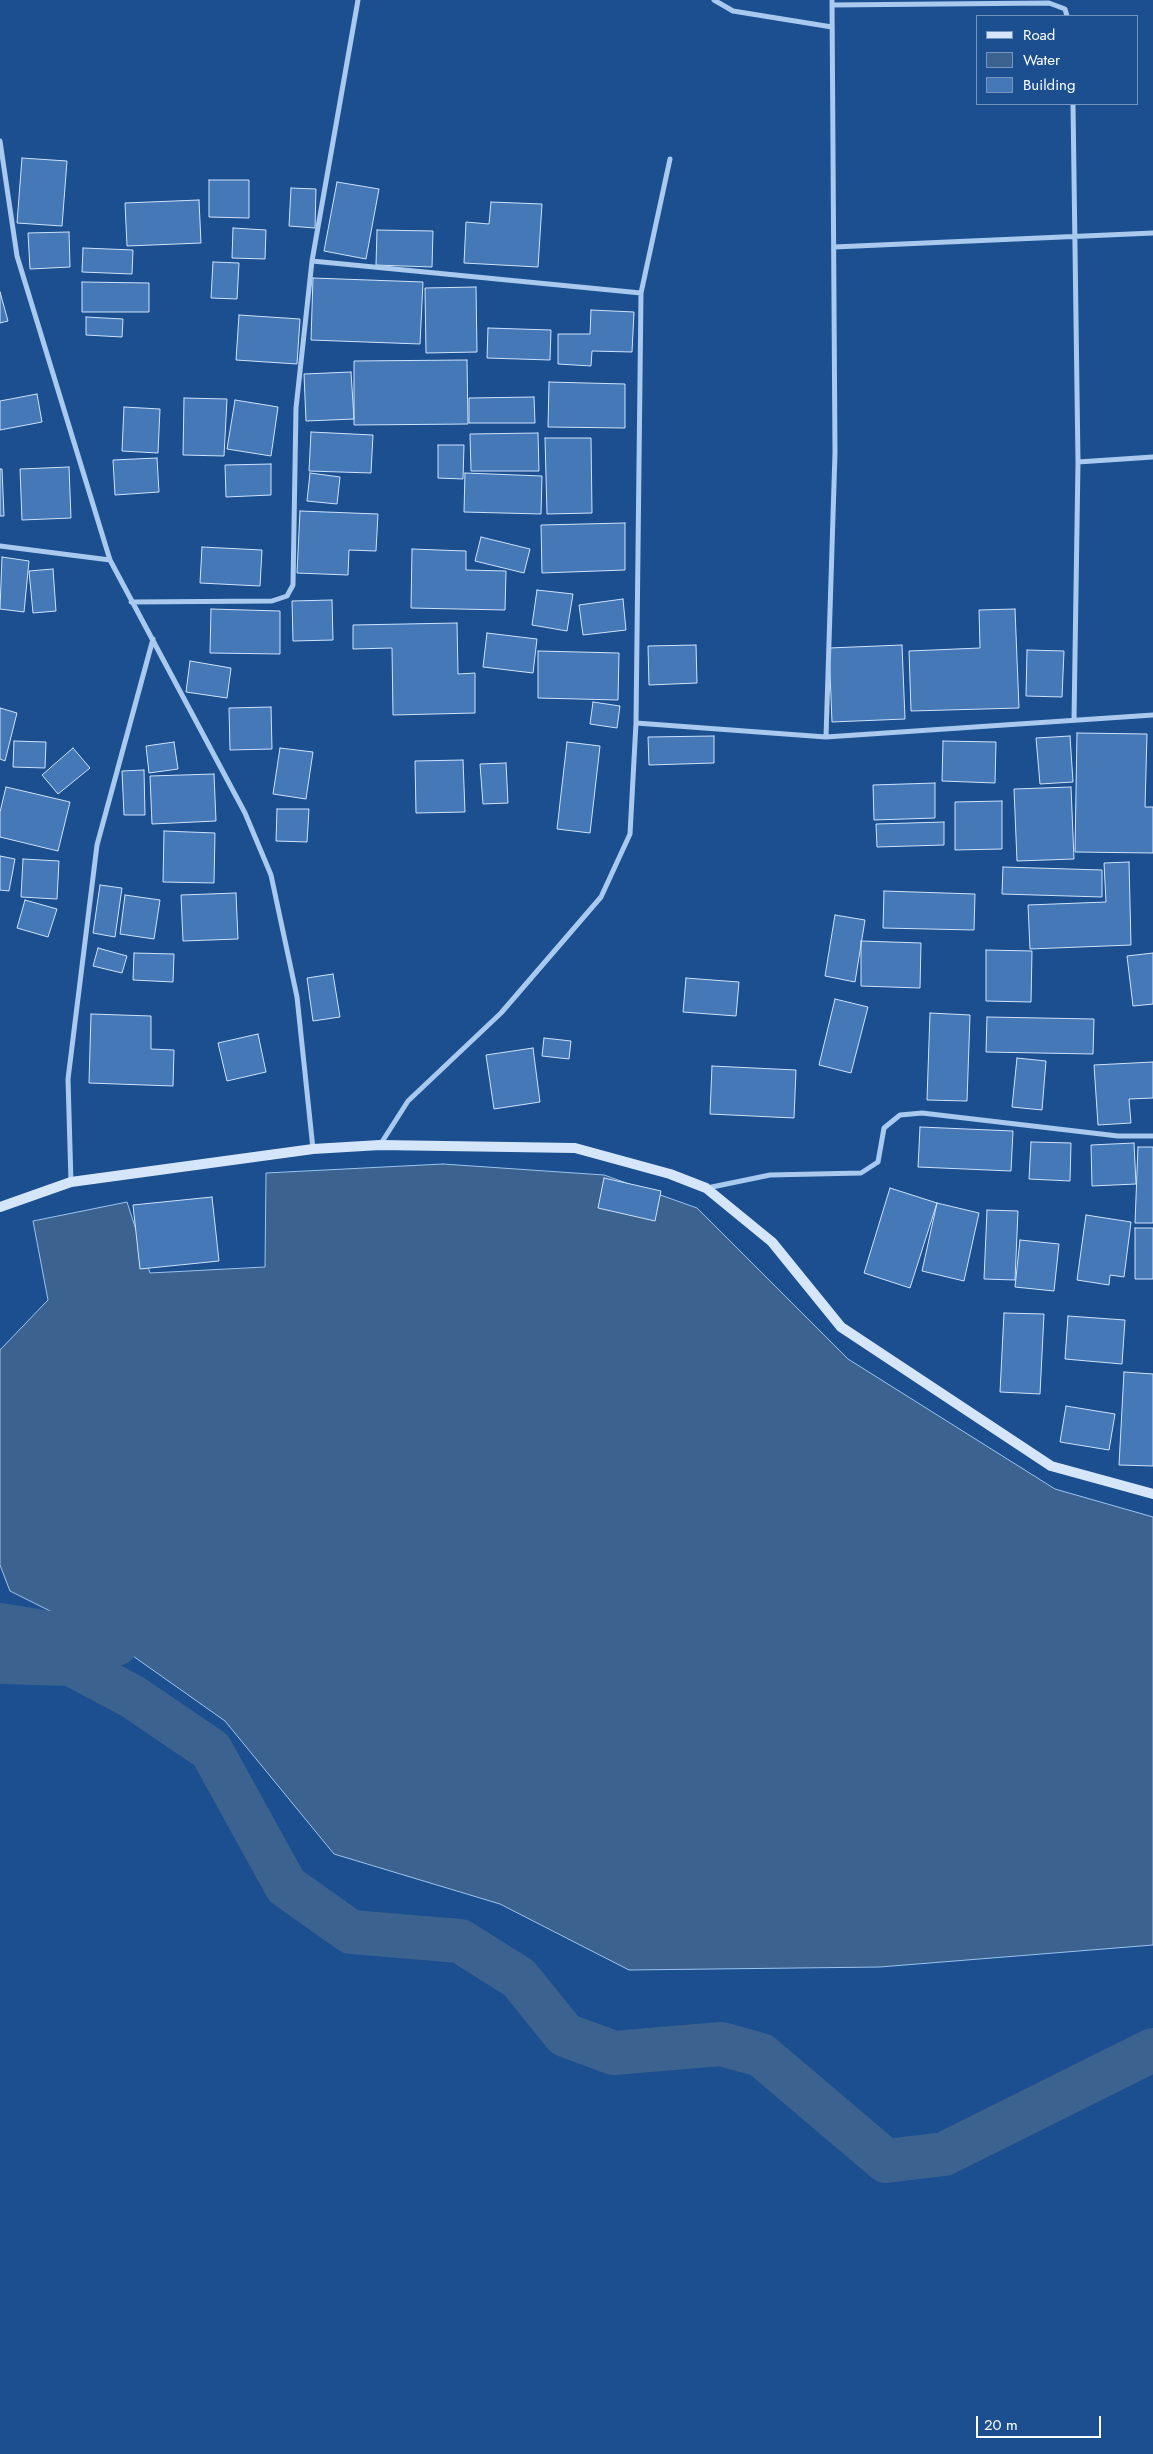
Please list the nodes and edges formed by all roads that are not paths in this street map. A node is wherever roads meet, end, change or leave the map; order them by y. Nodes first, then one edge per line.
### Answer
1 (358, 0) edge
2 (714, 0) edge
3 (832, 3) edge
4 (1067, 15) edge
5 (832, 27) junction
6 (1072, 105) edge
7 (0, 143) edge
8 (670, 159) dead end
9 (1153, 233) edge
10 (1075, 236) junction
11 (834, 247) junction
12 (312, 261) junction
13 (641, 293) junction
14 (1153, 457) edge
15 (1078, 462) junction
16 (0, 546) edge
17 (110, 560) junction
18 (131, 602) junction
19 (153, 639) junction
20 (1153, 715) edge
21 (1074, 720) junction
22 (636, 723) junction
23 (826, 737) junction
24 (1153, 1136) edge
25 (380, 1144) junction
26 (314, 1149) junction
27 (70, 1182) junction
28 (706, 1188) junction
29 (0, 1207) edge
30 (1153, 1494) edge

1 - 12 street
2 - 5 street
3 - 4 street
3 - 5 street
5 - 11 street
6 - 10 street
7 - 17 street
8 - 13 street
9 - 10 street
10 - 11 street
10 - 15 street
11 - 23 street
12 - 13 street
12 - 18 street
13 - 22 street
14 - 15 street
15 - 21 street
16 - 17 street
17 - 18 street
18 - 19 street
19 - 26 street
19 - 27 street
20 - 21 street
21 - 23 street
22 - 23 street
22 - 25 street
24 - 28 street
25 - 26 main road
25 - 28 main road
26 - 27 main road
27 - 29 main road
28 - 30 main road

